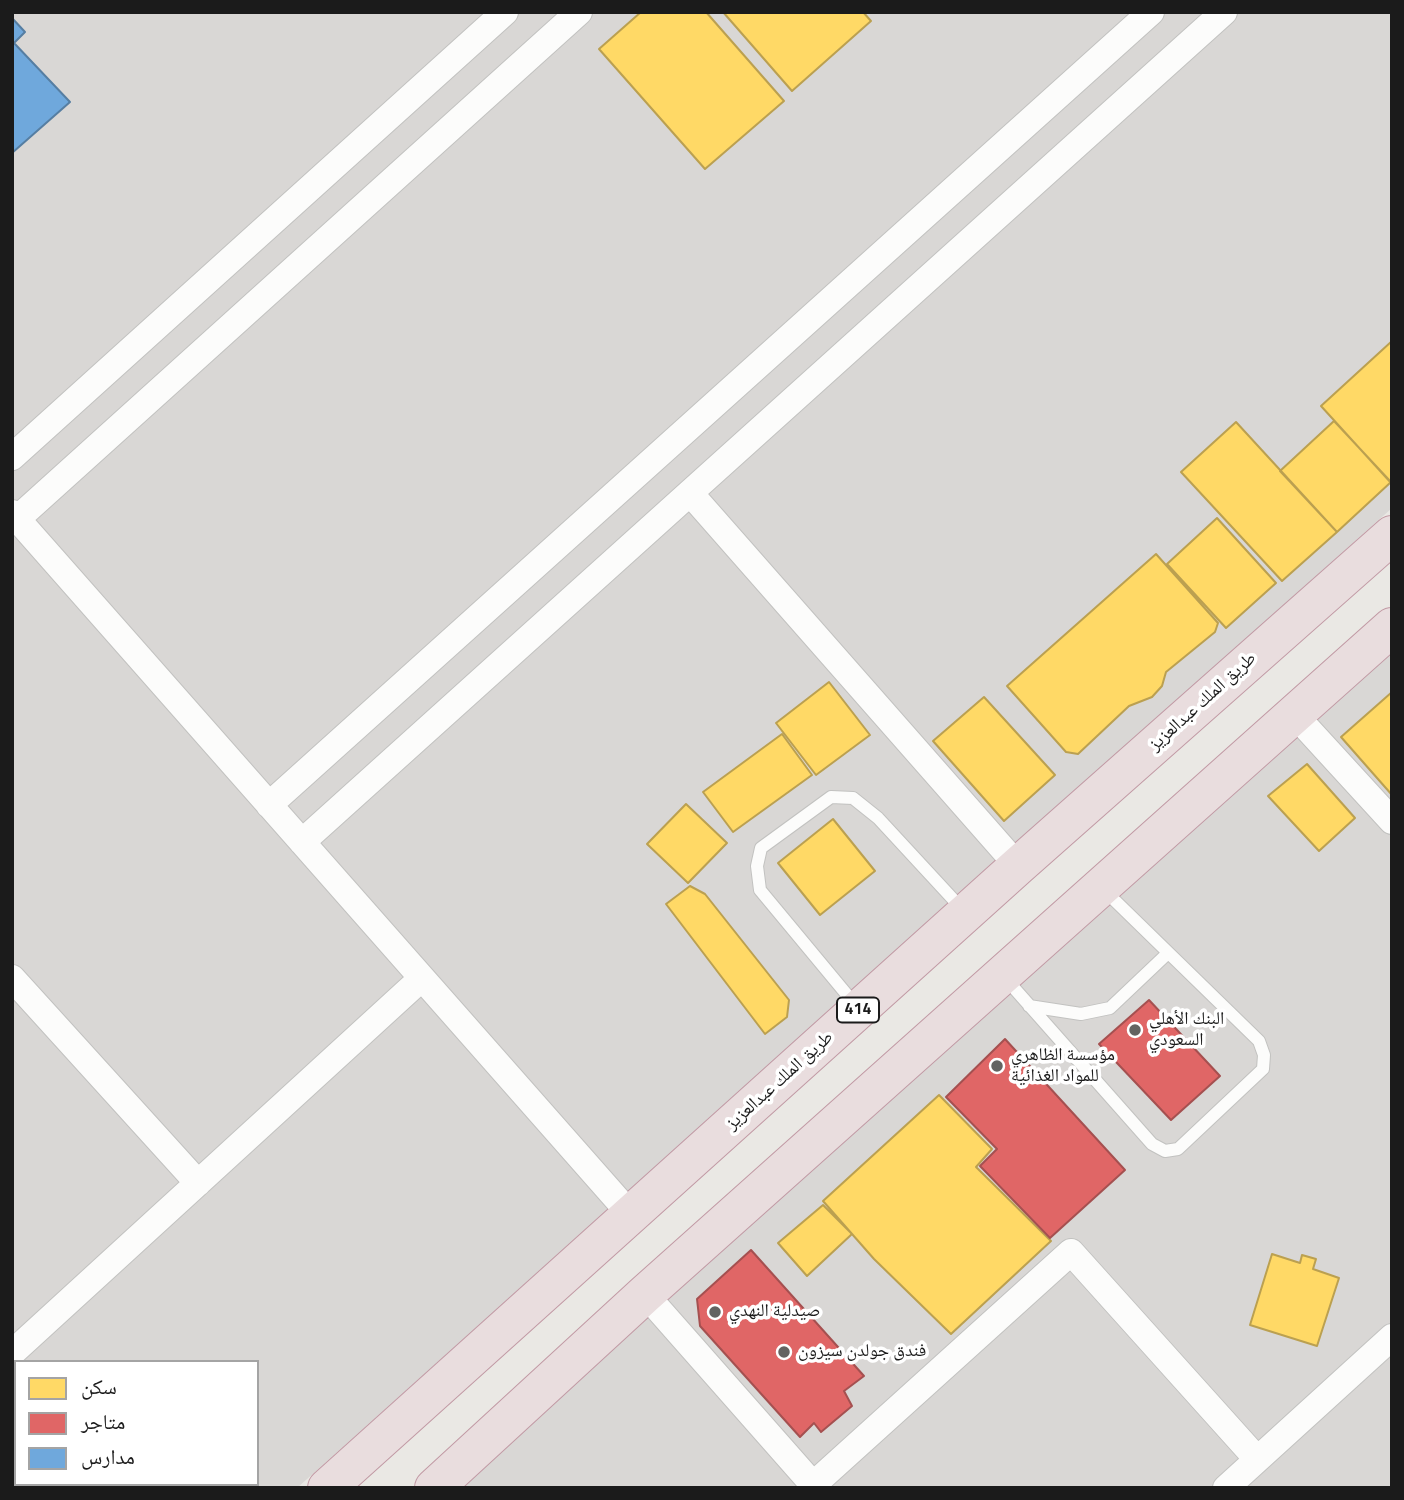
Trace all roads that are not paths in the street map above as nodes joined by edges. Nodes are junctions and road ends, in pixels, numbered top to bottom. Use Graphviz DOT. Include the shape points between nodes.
graph roads {
  1 [pos="505,12"];
  2 [pos="579,12"];
  3 [pos="1151,12"];
  4 [pos="1224,12"];
  5 [pos="12,457"];
  6 [pos="690,493"];
  7 [pos="15,516"];
  8 [pos="1392,535"];
  9 [pos="1392,627"];
  10 [pos="1294,714"];
  11 [pos="270,805"];
  12 [pos="1392,821"];
  13 [pos="302,842"];
  14 [pos="1018,866"];
  15 [pos="1100,887"];
  16 [pos="965,913"];
  17 [pos="1168,953"];
  18 [pos="1002,975"];
  19 [pos="12,978"];
  20 [pos="422,978"];
  21 [pos="1029,1006"];
  22 [pos="859,1009"];
  23 [pos="198,1183"];
  24 [pos="631,1215"];
  25 [pos="645,1294"];
  26 [pos="1392,1337"];
  27 [pos="12,1353"];
  28 [pos="1244,1477"];
  29 [pos="815,1486"];
  30 [pos="327,1488"];
  31 [pos="434,1488"];
  1 -- 5 [label="street"];
  2 -- 7 [label="street"];
  3 -- 11 [label="street"];
  4 -- 6 [label="street"];
  6 -- 13 [label="street"];
  6 -- 14 [label="street"];
  7 -- 11 [label="street"];
  8 -- 14 [label="highway, طريق الملك عبدالعزيز / 414"];
  9 -- 10 [label="highway"];
  10 -- 12 [label="street"];
  10 -- 15 [label="highway"];
  11 -- 13 [label="street"];
  13 -- 20 [label="street"];
  14 -- 16 [label="highway, طريق الملك عبدالعزيز / 414"];
  15 -- 17 [label="lane"];
  15 -- 18 [label="highway"];
  16 -- 22 [label="highway, طريق الملك عبدالعزيز / 414"];
  16 -- 22 [label="lane" via="878,818 853,798 831,797 761,848 757,866 760,890"];
  17 -- 21 [label="lane" via="1110,1008 1081,1014"];
  17 -- 21 [label="lane" via="1259,1041 1264,1055 1264,1069 1178,1149 1165,1151 1152,1144"];
  18 -- 21 [label="lane"];
  18 -- 25 [label="highway"];
  19 -- 23 [label="street"];
  20 -- 23 [label="street"];
  20 -- 24 [label="street"];
  22 -- 24 [label="highway, طريق الملك عبدالعزيز / 414"];
  23 -- 27 [label="street"];
  24 -- 30 [label="highway, طريق الملك عبدالعزيز / 414"];
  25 -- 29 [label="street"];
  25 -- 31 [label="highway"];
  26 -- 28 [label="street"];
  28 -- 29 [label="street" via="1071,1252"];
}
